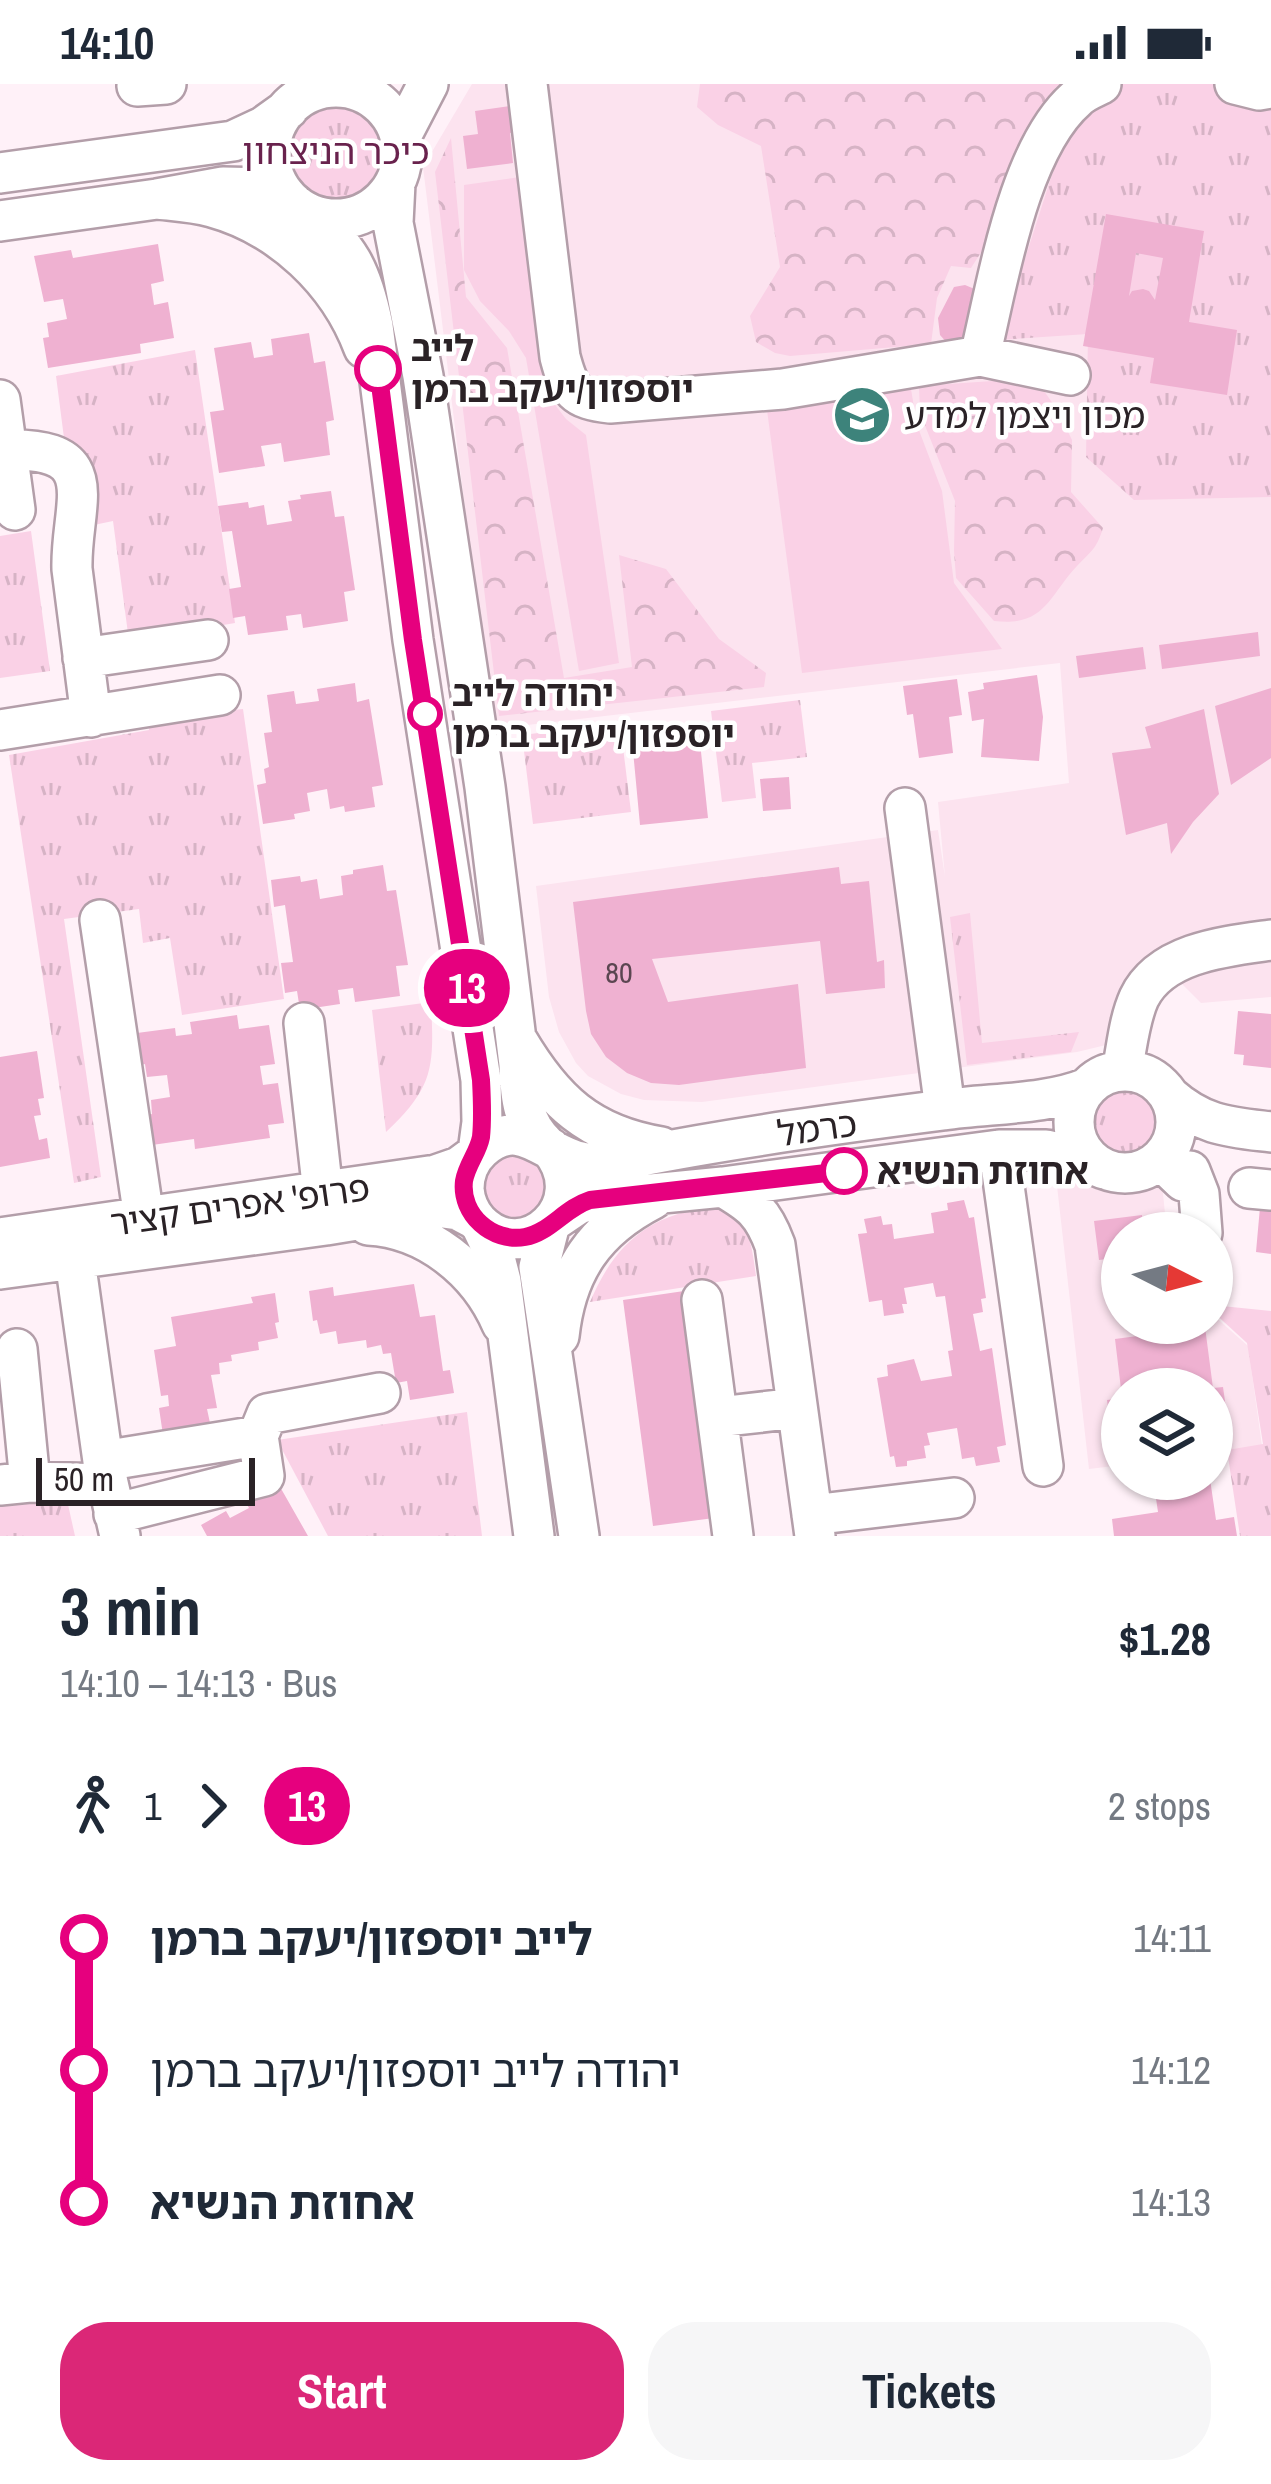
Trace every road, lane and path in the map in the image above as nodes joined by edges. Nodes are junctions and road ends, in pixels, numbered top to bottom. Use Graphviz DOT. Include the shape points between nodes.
graph roads {
  1 [pos="428,84"];
  2 [pos="526,84"];
  3 [pos="1101,84"];
  4 [pos="1235,84"];
  5 [pos="348,85"];
  6 [pos="1271,88"];
  7 [pos="282,97"];
  8 [pos="400,138"];
  9 [pos="0,173"];
  10 [pos="395,183"];
  11 [pos="157,199"];
  12 [pos="298,206"];
  13 [pos="0,221"];
  14 [pos="980,356"];
  15 [pos="1070,375"];
  16 [pos="380,389"];
  17 [pos="0,400"];
  18 [pos="8,450"];
  19 [pos="15,510"];
  20 [pos="208,640"];
  21 [pos="83,658"];
  22 [pos="220,695"];
  23 [pos="92,717"];
  24 [pos="0,730"];
  25 [pos="905,808"];
  26 [pos="1271,916"];
  27 [pos="100,920"];
  28 [pos="1271,940"];
  29 [pos="1205,952"];
  30 [pos="1271,963"];
  31 [pos="304,1023"];
  32 [pos="515,1038"];
  33 [pos="1104,1079"];
  34 [pos="1169,1096"];
  35 [pos="945,1109"];
  36 [pos="1253,1131"];
  37 [pos="548,1147"];
  38 [pos="678,1149"];
  39 [pos="999,1150"];
  40 [pos="476,1154"];
  41 [pos="1161,1158"];
  42 [pos="1103,1169"];
  43 [pos="806,1176"];
  44 [pos="723,1186"];
  45 [pos="665,1193"];
  46 [pos="325,1209"];
  47 [pos="1200,1212"];
  48 [pos="145,1219"];
  49 [pos="478,1222"];
  50 [pos="552,1223"];
  51 [pos="0,1238"];
  52 [pos="776,1245"];
  53 [pos="75,1260"];
  54 [pos="0,1269"];
  55 [pos="702,1300"];
  56 [pos="510,1346"];
  57 [pos="16,1349"];
  58 [pos="556,1365"];
  59 [pos="380,1393"];
  60 [pos="797,1408"];
  61 [pos="718,1418"];
  62 [pos="258,1436"];
  63 [pos="1043,1466"];
  64 [pos="15,1483"];
  65 [pos="954,1498"];
  66 [pos="111,1499"];
  67 [pos="814,1525"];
  68 [pos="534,1536"];
  69 [pos="579,1536"];
  70 [pos="733,1536"];
  1 -- 8 [label="street"];
  2 -- 14 [label="street" via="560,357 572,391 587,400 783,389"];
  3 -- 14 [label="street" via="1078,96 1036,155"];
  4 -- 6 [label="street"];
  5 -- 7 [label="street"];
  5 -- 8 [label="street" via="384,106"];
  7 -- 9 [label="street" via="250,135 233,141"];
  7 -- 12 [label="street" via="271,161"];
  8 -- 10 [label="street"];
  10 -- 12 [label="street" via="355,216 329,219"];
  10 -- 32 [label="street" via="392,223 424,376"];
  11 -- 12 [label="street" via="237,186"];
  11 -- 13 [label="street"];
  11 -- 16 [label="street" via="233,214 312,265 346,310"];
  12 -- 16 [label="street" via="339,242 362,279"];
  14 -- 15 [label="street"];
  16 -- 40 [label="street" via="481,1080"];
  17 -- 18 [label="street"];
  18 -- 19 [label="street"];
  18 -- 21 [label="street" via="46,452 71,468"];
  20 -- 21 [label="street"];
  21 -- 23 [label="street"];
  22 -- 23 [label="street"];
  23 -- 24 [label="street"];
  25 -- 35 [label="street"];
  26 -- 29 [label="street" via="1220,928"];
  27 -- 48 [label="street"];
  28 -- 29 [label="street"];
  29 -- 30 [label="street" via="1234,963"];
  29 -- 33 [label="street" via="1156,976 1140,995"];
  31 -- 46 [label="street"];
  32 -- 37 [label="street" via="523,1108"];
  32 -- 38 [label="street" via="548,1088 590,1124"];
  33 -- 34 [label="street" via="1146,1075"];
  33 -- 35 [label="street, כרמל" via="1066,1096"];
  33 -- 42 [label="street" via="1076,1109 1075,1133"];
  34 -- 36 [label="street" via="1197,1117"];
  34 -- 41 [label="street" via="1176,1128"];
  35 -- 38 [label="street, כרמל"];
  36 -- 41 [label="street" via="1196,1139"];
  37 -- 38 [label="street, כרמל" via="588,1163"];
  37 -- 40 [label="street" via="511,1136"];
  37 -- 50 [label="street" via="566,1184"];
  39 -- 42 [label="street, כרמל" via="1046,1150"];
  39 -- 43 [label="street, כרמל"];
  39 -- 63 [label="street"];
  40 -- 46 [label="street, פרופ' אפרים קציר" via="459,1167"];
  40 -- 49 [label="street" via="464,1184"];
  41 -- 42 [label="street" via="1136,1173"];
  41 -- 47 [label="street" via="1183,1181 1190,1171"];
  43 -- 44 [label="street, כרמל"];
  43 -- 52 [label="street, כרמל"];
  44 -- 45 [label="street, כרמל"];
  44 -- 52 [label="street" via="758,1211"];
  45 -- 50 [label="street, כרמל" via="590,1200"];
  45 -- 58 [label="street" via="611,1225 585,1255 566,1294"];
  46 -- 48 [label="street, פרופ' אפרים קציר"];
  46 -- 49 [label="street, פרופ' אפרים קציר" via="436,1207"];
  46 -- 53 [label="street, פרופ' אפרים קציר"];
  46 -- 56 [label="street" via="444,1252 487,1298"];
  48 -- 51 [label="street, פרופ' אפרים קציר"];
  49 -- 50 [label="street" via="516,1238"];
  49 -- 56 [label="street" via="498,1265"];
  50 -- 58 [label="street" via="539,1267"];
  52 -- 60 [label="street, כרמל"];
  53 -- 54 [label="street, פרופ' אפרים קציר"];
  53 -- 66 [label="street"];
  55 -- 61 [label="street"];
  56 -- 68 [label="street"];
  57 -- 64 [label="street"];
  58 -- 69 [label="street"];
  59 -- 62 [label="street" via="267,1414"];
  60 -- 61 [label="street"];
  60 -- 67 [label="street, כרמל"];
  61 -- 70 [label="street"];
  62 -- 66 [label="street"];
  62 -- 66 [label="street" via="264,1476"];
  64 -- 66 [label="street"];
  65 -- 67 [label="street"];
}
